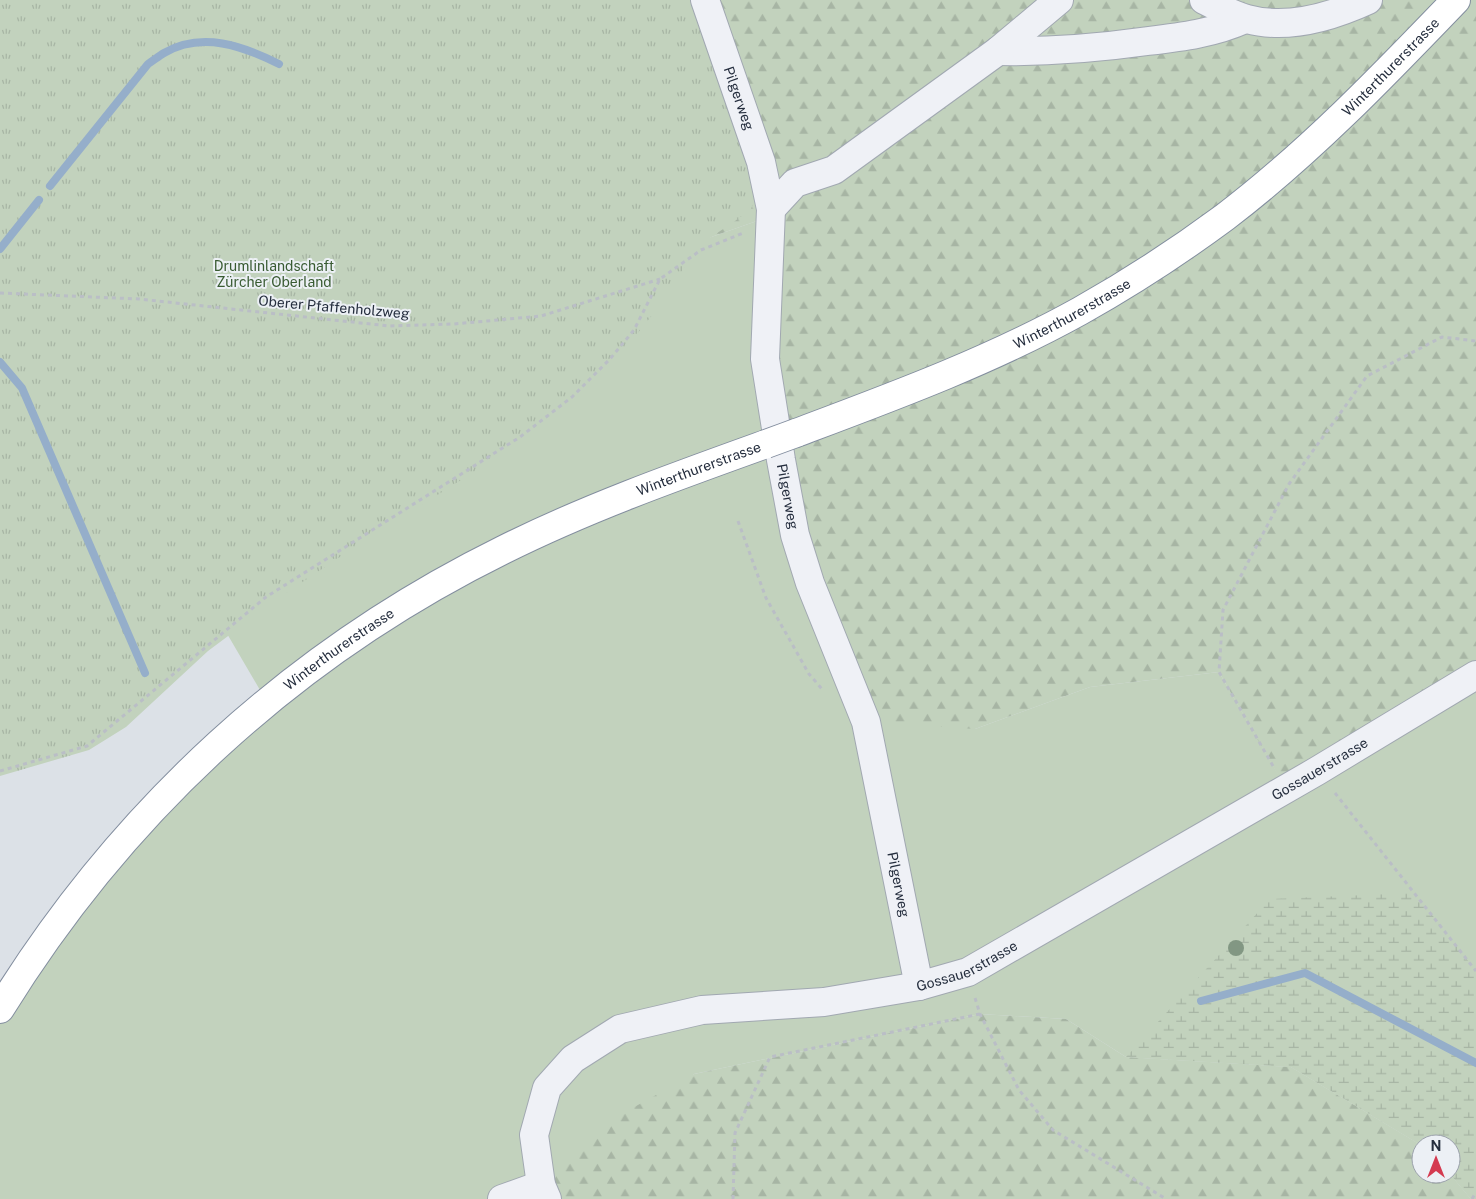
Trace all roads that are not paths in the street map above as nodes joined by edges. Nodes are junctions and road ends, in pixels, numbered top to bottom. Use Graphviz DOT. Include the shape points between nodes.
graph roads {
  1 [pos="705,0"];
  2 [pos="1059,0"];
  3 [pos="1204,0"];
  4 [pos="1368,0"];
  5 [pos="1456,0"];
  6 [pos="1246,19"];
  7 [pos="998,51"];
  8 [pos="771,209"];
  9 [pos="1476,675"];
  10 [pos="919,986"];
  11 [pos="0,1009"];
  12 [pos="544,1192"];
  13 [pos="502,1199"];
  1 -- 8 [label="street, Pilgerweg" via="761,162"];
  2 -- 7 [label="street"];
  3 -- 6 [label="street"];
  4 -- 6 [label="street" via="1302,21 1274,24"];
  5 -- 11 [label="highway, Winterthurerstrasse, bridge" via="1376,83 1296,158 1225,217 1079,312 900,394 555,526 502,550 408,602 348,641 240,724 160,800 59,921"];
  6 -- 7 [label="street" via="1196,34 1123,44 1062,50"];
  7 -- 8 [label="street" via="834,170 795,183"];
  8 -- 10 [label="street, Pilgerweg" via="765,359 780,460 795,535 810,583 866,722"];
  9 -- 10 [label="street, Gossauerstrasse" via="1318,771 968,972"];
  10 -- 12 [label="street, Gossauerstrasse" via="824,1002 702,1010 620,1029 573,1059 547,1088 534,1135"];
  12 -- 13 [label="street, Gossauerstrasse"];
}
